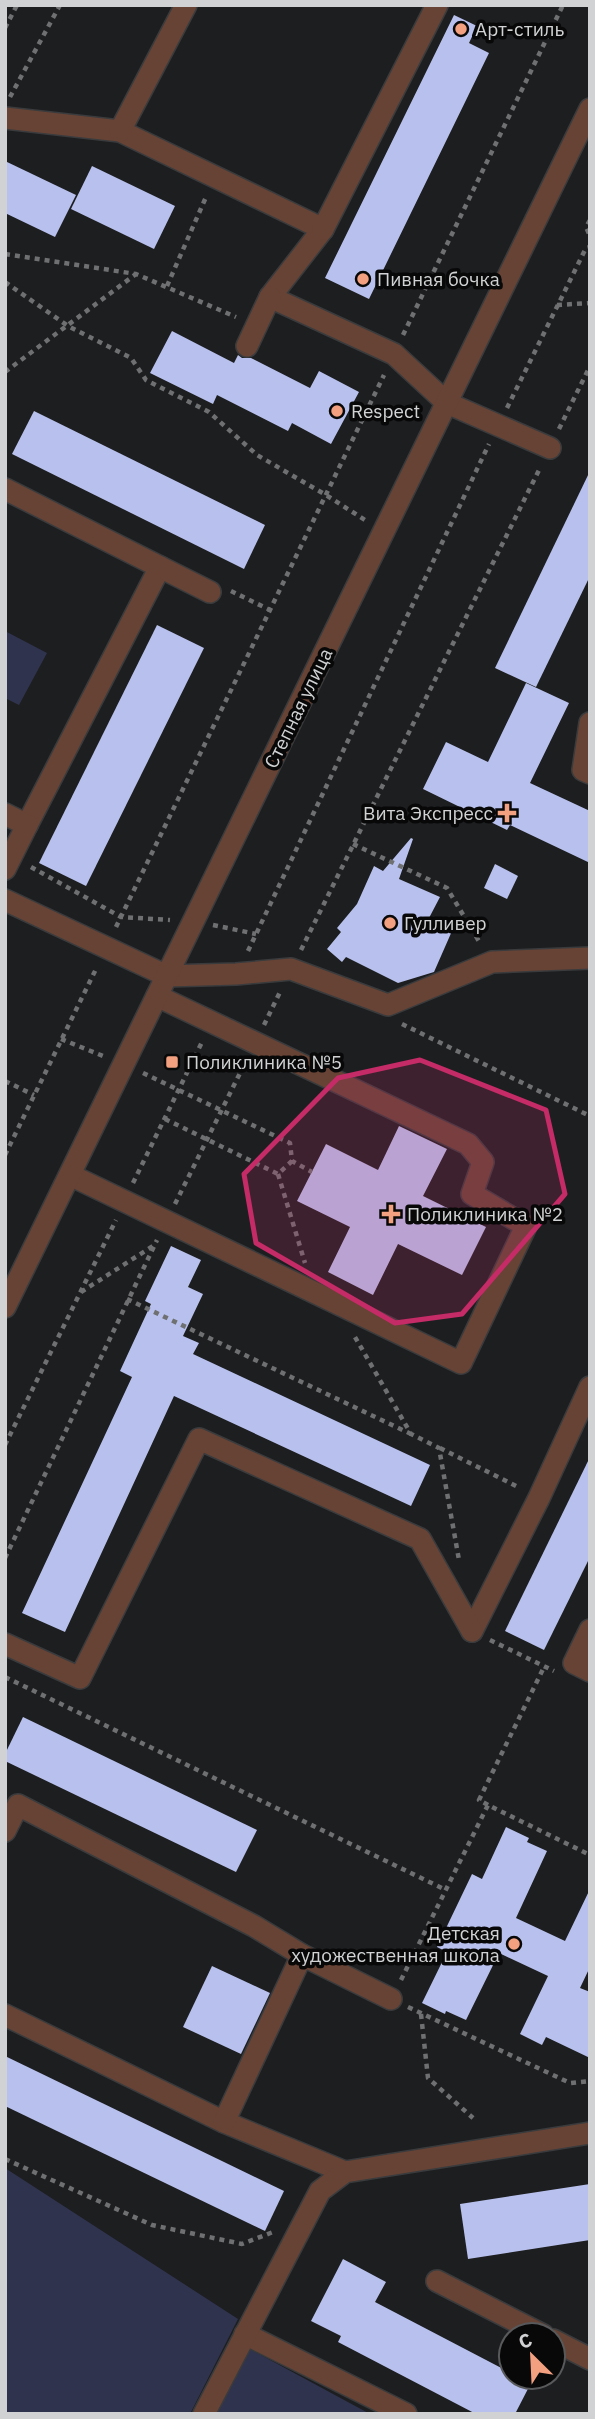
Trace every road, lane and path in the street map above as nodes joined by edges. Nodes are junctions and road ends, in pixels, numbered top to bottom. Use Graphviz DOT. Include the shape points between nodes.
graph roads {
  1 [pos="17,5"];
  2 [pos="60,5"];
  3 [pos="186,5"];
  4 [pos="437,5"];
  5 [pos="563,5"];
  6 [pos="5,28"];
  7 [pos="21,102"];
  8 [pos="590,108"];
  9 [pos="5,118"];
  10 [pos="120,131"];
  11 [pos="214,178"];
  12 [pos="590,220"];
  13 [pos="323,229"];
  14 [pos="590,236"];
  15 [pos="590,247"];
  16 [pos="5,254"];
  17 [pos="136,274"];
  18 [pos="5,282"];
  19 [pos="167,286"];
  20 [pos="270,297"];
  21 [pos="590,303"];
  22 [pos="557,305"];
  23 [pos="68,326"];
  24 [pos="256,327"];
  25 [pos="247,346"];
  26 [pos="394,354"];
  27 [pos="5,372"];
  28 [pos="447,403"];
  29 [pos="498,425"];
  30 [pos="550,448"];
  31 [pos="5,489"];
  32 [pos="326,495"];
  33 [pos="383,533"];
  34 [pos="160,567"];
  35 [pos="210,592"];
  36 [pos="590,723"];
  37 [pos="590,773"];
  38 [pos="5,814"];
  39 [pos="27,825"];
  40 [pos="353,844"];
  41 [pos="8,863"];
  42 [pos="5,900"];
  43 [pos="121,917"];
  44 [pos="193,921"];
  45 [pos="256,934"];
  46 [pos="106,947"];
  47 [pos="590,958"];
  48 [pos="492,962"];
  49 [pos="236,974"];
  50 [pos="167,976"];
  51 [pos="157,996"];
  52 [pos="391,1018"];
  53 [pos="212,1022"];
  54 [pos="61,1039"];
  55 [pos="124,1064"];
  56 [pos="5,1082"];
  57 [pos="179,1090"];
  58 [pos="34,1095"];
  59 [pos="590,1116"];
  60 [pos="164,1119"];
  61 [pos="5,1155"];
  62 [pos="292,1161"];
  63 [pos="312,1172"];
  64 [pos="278,1174"];
  65 [pos="70,1175"];
  66 [pos="125,1201"];
  67 [pos="155,1245"];
  68 [pos="80,1293"];
  69 [pos="314,1293"];
  70 [pos="128,1299"];
  71 [pos="335,1302"];
  72 [pos="5,1307"];
  73 [pos="590,1387"];
  74 [pos="411,1434"];
  75 [pos="5,1445"];
  76 [pos="439,1448"];
  77 [pos="539,1497"];
  78 [pos="460,1566"];
  79 [pos="590,1630"];
  80 [pos="472,1631"];
  81 [pos="5,1644"];
  82 [pos="544,1667"];
  83 [pos="590,1671"];
  84 [pos="556,1672"];
  85 [pos="5,1677"];
  86 [pos="488,1805"];
  87 [pos="5,1831"];
  88 [pos="590,1855"];
  89 [pos="446,1890"];
  90 [pos="302,1955"];
  91 [pos="391,1999"];
  92 [pos="421,2014"];
  93 [pos="5,2015"];
  94 [pos="590,2081"];
  95 [pos="473,2118"];
  96 [pos="224,2122"];
  97 [pos="590,2133"];
  98 [pos="5,2159"];
  99 [pos="345,2172"];
  100 [pos="303,2221"];
  101 [pos="437,2281"];
  102 [pos="516,2321"];
  103 [pos="245,2334"];
  104 [pos="567,2347"];
  105 [pos="590,2359"];
  106 [pos="204,2414"];
  107 [pos="406,2414"];
  1 -- 6 [label="path"];
  2 -- 7 [label="path" via="8,101"];
  3 -- 10 [label="street"];
  4 -- 13 [label="street"];
  5 -- 26 [label="path"];
  8 -- 28 [label="street, Степная улица"];
  9 -- 10 [label="street"];
  10 -- 11 [label="street"];
  11 -- 13 [label="street"];
  11 -- 19 [label="path"];
  12 -- 14 [label="path" via="586,227"];
  13 -- 20 [label="street"];
  15 -- 22 [label="path"];
  16 -- 17 [label="path"];
  17 -- 19 [label="path"];
  17 -- 23 [label="path"];
  18 -- 23 [label="path"];
  19 -- 24 [label="path"];
  20 -- 24 [label="street"];
  20 -- 26 [label="street"];
  21 -- 22 [label="path"];
  22 -- 29 [label="path"];
  23 -- 27 [label="path"];
  23 -- 32 [label="path" via="131,358 146,380 209,412 257,455"];
  24 -- 25 [label="street"];
  26 -- 28 [label="street"];
  26 -- 32 [label="path"];
  28 -- 29 [label="street"];
  28 -- 33 [label="street, Степная улица"];
  29 -- 30 [label="street"];
  29 -- 45 [label="path"];
  31 -- 34 [label="street"];
  32 -- 33 [label="path"];
  32 -- 43 [label="path"];
  33 -- 44 [label="street, Степная улица"];
  34 -- 35 [label="street"];
  34 -- 39 [label="street"];
  36 -- 37 [label="street" via="583,770"];
  38 -- 39 [label="street"];
  39 -- 41 [label="street"];
  40 -- 48 [label="path" via="447,888"];
  41 -- 43 [label="path"];
  42 -- 46 [label="street"];
  43 -- 44 [label="path"];
  43 -- 46 [label="path"];
  44 -- 45 [label="path"];
  44 -- 50 [label="street, Степная улица"];
  45 -- 49 [label="path"];
  46 -- 50 [label="street"];
  46 -- 54 [label="path"];
  47 -- 48 [label="street"];
  48 -- 49 [label="street" via="388,1004 291,969"];
  49 -- 50 [label="street"];
  50 -- 51 [label="street, Степная улица"];
  51 -- 53 [label="street"];
  51 -- 55 [label="street, Степная улица"];
  52 -- 59 [label="path"];
  53 -- 57 [label="path"];
  53 -- 71 [label="street" via="468,1143 483,1162 472,1194 526,1226 461,1363"];
  54 -- 55 [label="path"];
  54 -- 58 [label="path"];
  55 -- 57 [label="path"];
  55 -- 65 [label="street, Степная улица"];
  56 -- 58 [label="path"];
  57 -- 60 [label="path"];
  57 -- 62 [label="path" via="290,1143"];
  58 -- 61 [label="path"];
  60 -- 64 [label="path"];
  60 -- 66 [label="path"];
  62 -- 63 [label="path"];
  62 -- 64 [label="path"];
  64 -- 69 [label="path"];
  65 -- 66 [label="street"];
  65 -- 72 [label="street, Степная улица"];
  66 -- 68 [label="path"];
  66 -- 69 [label="street"];
  67 -- 68 [label="path"];
  68 -- 75 [label="path"];
  69 -- 71 [label="street"];
  70 -- 74 [label="path"];
  71 -- 74 [label="path"];
  73 -- 77 [label="street"];
  74 -- 76 [label="path"];
  76 -- 77 [label="path"];
  76 -- 78 [label="path"];
  77 -- 80 [label="street"];
  79 -- 83 [label="street" via="574,1663"];
  80 -- 81 [label="street" via="420,1539 199,1439 80,1678"];
  80 -- 82 [label="path"];
  82 -- 84 [label="path"];
  82 -- 86 [label="path" via="479,1800"];
  85 -- 89 [label="path"];
  86 -- 88 [label="path"];
  86 -- 89 [label="path"];
  87 -- 90 [label="street" via="18,1805"];
  89 -- 91 [label="path"];
  90 -- 91 [label="street"];
  90 -- 96 [label="street"];
  91 -- 92 [label="path"];
  92 -- 94 [label="path" via="570,2083"];
  92 -- 95 [label="path" via="428,2078"];
  93 -- 96 [label="street"];
  96 -- 99 [label="street"];
  97 -- 99 [label="street"];
  98 -- 100 [label="path" via="152,2225 242,2244"];
  99 -- 100 [label="street" via="320,2191"];
  100 -- 103 [label="street"];
  101 -- 102 [label="street"];
  103 -- 106 [label="street"];
  103 -- 107 [label="street"];
  104 -- 105 [label="street"];
}
